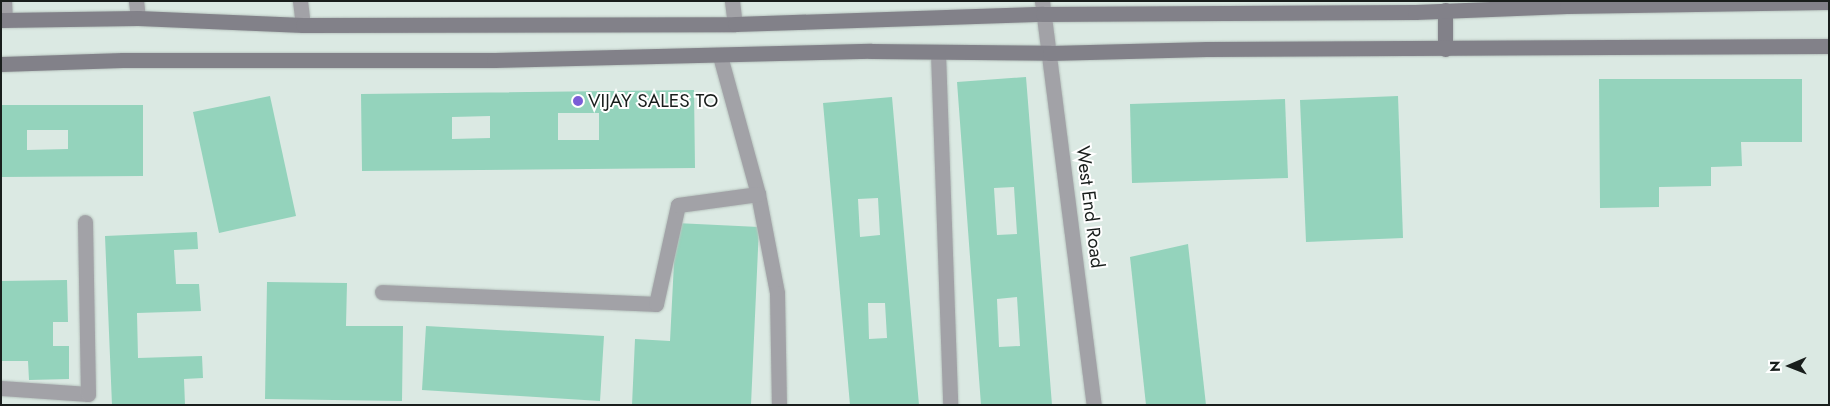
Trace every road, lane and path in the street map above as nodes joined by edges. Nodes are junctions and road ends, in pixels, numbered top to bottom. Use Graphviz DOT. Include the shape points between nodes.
graph roads {
  1 [pos="4,1"];
  2 [pos="136,1"];
  3 [pos="300,1"];
  4 [pos="732,1"];
  5 [pos="1829,2"];
  6 [pos="1567,3"];
  7 [pos="1042,8"];
  8 [pos="1445,10"];
  9 [pos="138,18"];
  10 [pos="3,20"];
  11 [pos="735,24"];
  12 [pos="303,25"];
  13 [pos="1829,46"];
  14 [pos="1445,49"];
  15 [pos="938,53"];
  16 [pos="1050,54"];
  17 [pos="720,56"];
  18 [pos="1,64"];
  19 [pos="758,194"];
  20 [pos="86,222"];
  21 [pos="382,292"];
  22 [pos="1,388"];
  23 [pos="779,405"];
  24 [pos="950,405"];
  25 [pos="1094,405"];
  1 -- 10 [label="street"];
  2 -- 9 [label="street"];
  3 -- 12 [label="street"];
  4 -- 11 [label="street"];
  5 -- 6 [label="street"];
  6 -- 8 [label="street"];
  7 -- 8 [label="street"];
  7 -- 11 [label="street"];
  7 -- 16 [label="street, West End Road"];
  8 -- 14 [label="street"];
  9 -- 10 [label="street"];
  9 -- 12 [label="street"];
  11 -- 12 [label="street"];
  13 -- 14 [label="street"];
  14 -- 16 [label="street" via="1207,49"];
  15 -- 16 [label="street"];
  15 -- 17 [label="street"];
  15 -- 24 [label="street"];
  16 -- 25 [label="street, West End Road"];
  17 -- 18 [label="street" via="123,60"];
  17 -- 19 [label="street"];
  19 -- 21 [label="street" via="678,205 656,304"];
  19 -- 23 [label="street" via="777,293"];
  20 -- 22 [label="street" via="88,394"];
}
